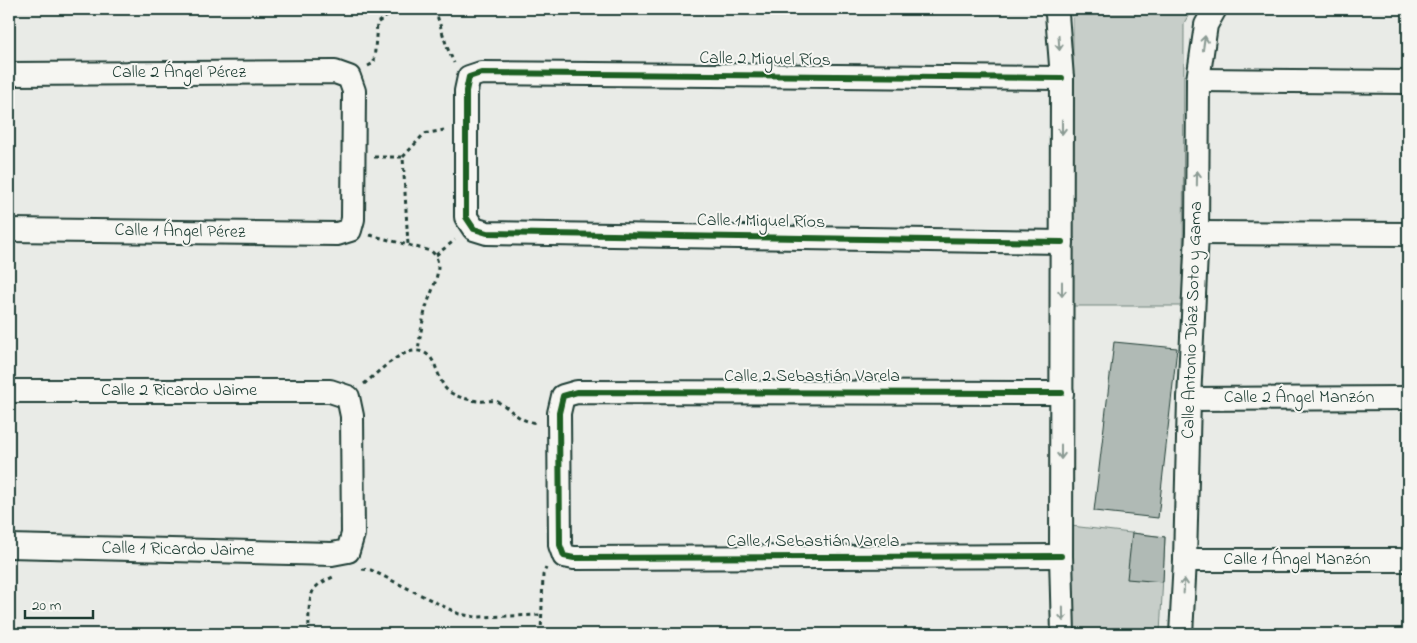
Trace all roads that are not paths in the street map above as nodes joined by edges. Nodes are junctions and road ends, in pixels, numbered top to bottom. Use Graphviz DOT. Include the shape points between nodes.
graph roads {
  1 [pos="1055,9"];
  2 [pos="1215,9"];
  3 [pos="9,74"];
  4 [pos="1062,78"];
  5 [pos="1198,80"];
  6 [pos="1408,82"];
  7 [pos="466,217"];
  8 [pos="9,230"];
  9 [pos="350,230"];
  10 [pos="1197,233"];
  11 [pos="1408,234"];
  12 [pos="1062,242"];
  13 [pos="9,391"];
  14 [pos="1062,393"];
  15 [pos="1189,398"];
  16 [pos="1408,398"];
  17 [pos="9,546"];
  18 [pos="348,551"];
  19 [pos="564,556"];
  20 [pos="1061,556"];
  21 [pos="1185,560"];
  22 [pos="1408,560"];
  23 [pos="1063,634"];
  24 [pos="1182,634"];
  1 -- 4 [label="street, one-way"];
  5 -- 2 [label="street, Calle Antonio Díaz Soto y Gama, one-way" via="1206,25"];
  3 -- 9 [label="street, Calle 2 Ángel Pérez" via="335,72 349,77 354,91"];
  4 -- 7 [label="street, Calle 2 Miguel Ríos" via="481,73 468,77 466,90"];
  4 -- 12 [label="street, one-way"];
  5 -- 6 [label="street"];
  10 -- 5 [label="street, Calle Antonio Díaz Soto y Gama, one-way"];
  7 -- 12 [label="street, Calle 1 Miguel Ríos" via="474,229 487,233"];
  8 -- 9 [label="street, Calle 1 Ángel Pérez" via="337,234"];
  10 -- 11 [label="street"];
  10 -- 15 [label="street, Calle Antonio Díaz Soto y Gama"];
  12 -- 14 [label="street, one-way"];
  13 -- 18 [label="street, Calle 2 Ricardo Jaime" via="330,391 348,397 352,416 353,534"];
  14 -- 19 [label="street, Calle 2 Sebastián Varela" via="577,392 564,396 559,413 560,545"];
  14 -- 20 [label="street, one-way"];
  15 -- 16 [label="street, Calle 2 Ángel Manzón"];
  15 -- 21 [label="street, Calle Antonio Díaz Soto y Gama"];
  17 -- 18 [label="street, Calle 1 Ricardo Jaime" via="332,554"];
  19 -- 20 [label="street, Calle 1 Sebastián Varela"];
  20 -- 23 [label="street, one-way"];
  21 -- 22 [label="street, Calle 1 Ángel Manzón"];
  24 -- 21 [label="street, Calle Antonio Díaz Soto y Gama, one-way"];
}
